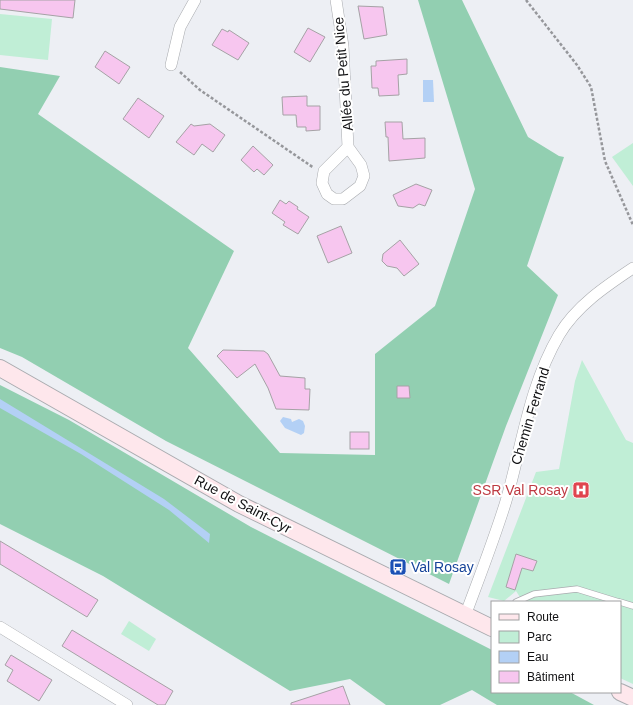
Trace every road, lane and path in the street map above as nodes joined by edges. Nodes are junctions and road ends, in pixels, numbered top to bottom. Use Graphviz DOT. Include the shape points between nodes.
graph roads {
  1 [pos="195,0"];
  2 [pos="336,0"];
  3 [pos="526,0"];
  4 [pos="171,65"];
  5 [pos="348,147"];
  6 [pos="324,171"];
  7 [pos="633,225"];
  8 [pos="633,268"];
  9 [pos="0,368"];
  10 [pos="518,601"];
  11 [pos="617,601"];
  12 [pos="621,602"];
  13 [pos="633,606"];
  14 [pos="465,616"];
  15 [pos="491,625"];
  16 [pos="0,627"];
  17 [pos="621,692"];
  18 [pos="633,698"];
  19 [pos="127,705"];
  1 -- 4 [label="street" via="180,27"];
  2 -- 5 [label="street, Allée du Petit Nice" via="342,46"];
  3 -- 7 [label="path" via="591,87 605,161"];
  4 -- 6 [label="path" via="200,90 310,167"];
  5 -- 6 [label="street, Allée du Petit Nice"];
  5 -- 6 [label="street, Allée du Petit Nice" via="361,165 364,176 360,186 344,199 334,199 327,194 322,183"];
  8 -- 14 [label="street, Chemin Ferrand" via="587,302 560,334 544,366 524,425 506,502"];
  9 -- 14 [label="main road, Rue de Saint-Cyr" via="238,504"];
  10 -- 11 [label="lane" via="534,594 577,589"];
  12 -- 13 [label="lane"];
  14 -- 15 [label="main road, Rue de Saint-Cyr"];
  16 -- 19 [label="street"];
  17 -- 18 [label="main road"];
}
